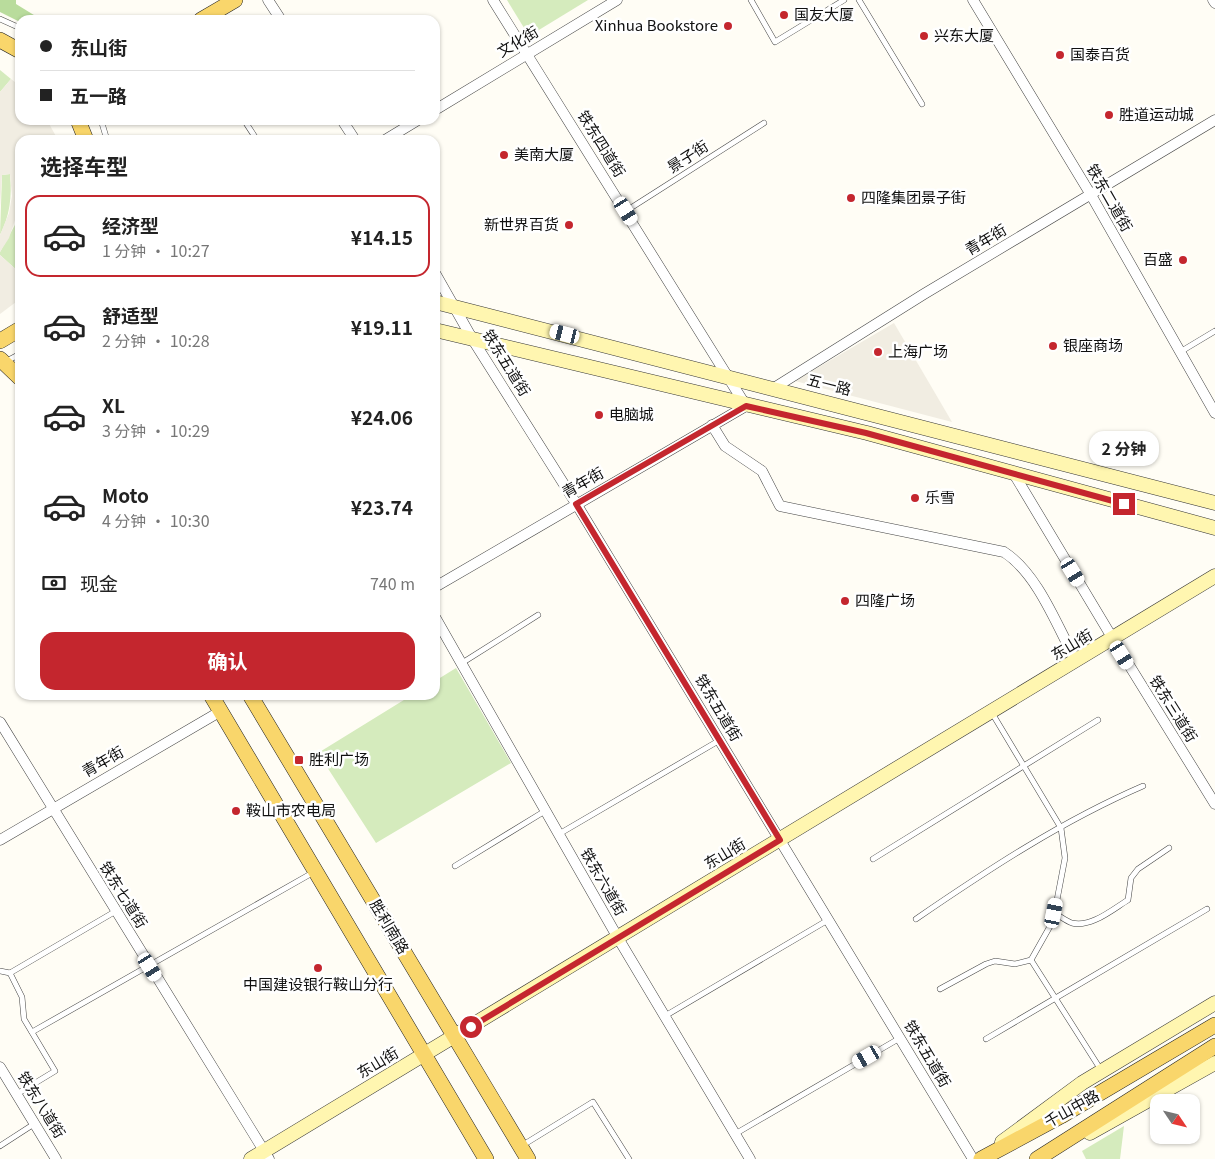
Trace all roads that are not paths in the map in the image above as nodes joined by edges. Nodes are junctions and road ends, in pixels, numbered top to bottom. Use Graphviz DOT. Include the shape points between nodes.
graph roads {
  1 [pos="235,0"];
  2 [pos="268,0"];
  3 [pos="494,0"];
  4 [pos="617,0"];
  5 [pos="751,0"];
  6 [pos="844,0"];
  7 [pos="859,0"];
  8 [pos="973,0"];
  9 [pos="210,15"];
  10 [pos="278,15"];
  11 [pos="0,19"];
  12 [pos="15,26"];
  13 [pos="0,40"];
  14 [pos="15,49"];
  15 [pos="528,54"];
  16 [pos="922,104"];
  17 [pos="440,107"];
  18 [pos="1215,120"];
  19 [pos="764,123"];
  20 [pos="410,125"];
  21 [pos="393,135"];
  22 [pos="1091,195"];
  23 [pos="626,211"];
  24 [pos="440,281"];
  25 [pos="440,303"];
  26 [pos="456,307"];
  27 [pos="1215,331"];
  28 [pos="440,332"];
  29 [pos="15,333"];
  30 [pos="473,340"];
  31 [pos="0,341"];
  32 [pos="1180,352"];
  33 [pos="15,356"];
  34 [pos="1,362"];
  35 [pos="15,374"];
  36 [pos="728,376"];
  37 [pos="774,388"];
  38 [pos="746,406"];
  39 [pos="1215,413"];
  40 [pos="712,425"];
  41 [pos="1014,474"];
  42 [pos="1215,503"];
  43 [pos="576,504"];
  44 [pos="1215,528"];
  45 [pos="1215,576"];
  46 [pos="440,584"];
  47 [pos="538,615"];
  48 [pos="440,626"];
  49 [pos="1112,639"];
  50 [pos="1076,661"];
  51 [pos="461,663"];
  52 [pos="214,700"];
  53 [pos="253,700"];
  54 [pos="221,711"];
  55 [pos="992,712"];
  56 [pos="1098,720"];
  57 [pos="0,722"];
  58 [pos="720,740"];
  59 [pos="1023,765"];
  60 [pos="1143,786"];
  61 [pos="1215,804"];
  62 [pos="53,809"];
  63 [pos="545,811"];
  64 [pos="1061,828"];
  65 [pos="559,834"];
  66 [pos="0,840"];
  67 [pos="780,840"];
  68 [pos="1169,848"];
  69 [pos="873,859"];
  70 [pos="455,866"];
  71 [pos="317,871"];
  72 [pos="1207,909"];
  73 [pos="116,912"];
  74 [pos="1054,913"];
  75 [pos="916,919"];
  76 [pos="829,920"];
  77 [pos="618,938"];
  78 [pos="1031,960"];
  79 [pos="150,967"];
  80 [pos="0,971"];
  81 [pos="10,973"];
  82 [pos="940,989"];
  83 [pos="1056,999"];
  84 [pos="1215,1003"];
  85 [pos="665,1016"];
  86 [pos="1215,1025"];
  87 [pos="32,1032"];
  88 [pos="455,1036"];
  89 [pos="900,1038"];
  90 [pos="986,1039"];
  91 [pos="1215,1046"];
  92 [pos="424,1055"];
  93 [pos="1215,1063"];
  94 [pos="0,1067"];
  95 [pos="1102,1071"];
  96 [pos="16,1095"];
  97 [pos="34,1124"];
  98 [pos="735,1134"];
  99 [pos="0,1146"];
  100 [pos="524,1153"];
  101 [pos="267,1155"];
  102 [pos="56,1159"];
  103 [pos="251,1159"];
  104 [pos="486,1159"];
  105 [pos="629,1159"];
  106 [pos="750,1159"];
  107 [pos="974,1159"];
  108 [pos="980,1159"];
  109 [pos="1037,1159"];
  110 [pos="1043,1159"];
  1 -- 9 [label="main road"];
  2 -- 10 [label="street"];
  3 -- 15 [label="street, 铁东四道街"];
  4 -- 15 [label="street, 文化街"];
  5 -- 6 [label="lane" via="775,42"];
  7 -- 16 [label="lane"];
  8 -- 22 [label="street, 铁东二道街"];
  11 -- 12 [label="lane"];
  13 -- 14 [label="main road"];
  15 -- 17 [label="street, 文化街"];
  15 -- 23 [label="street, 铁东四道街"];
  18 -- 22 [label="street, 青年街"];
  19 -- 23 [label="lane, 景子街"];
  20 -- 21 [label="street"];
  22 -- 32 [label="street, 铁东二道街"];
  22 -- 37 [label="street, 青年街"];
  23 -- 36 [label="street, 铁东四道街"];
  24 -- 26 [label="street, 铁东五道街"];
  25 -- 26 [label="main road, 五一路"];
  26 -- 30 [label="street, 铁东五道街"];
  26 -- 36 [label="main road, 五一路"];
  27 -- 32 [label="lane"];
  28 -- 30 [label="main road"];
  29 -- 31 [label="main road"];
  30 -- 38 [label="main road"];
  30 -- 43 [label="street, 铁东五道街"];
  32 -- 39 [label="street, 铁东二道街"];
  33 -- 34 [label="lane"];
  34 -- 35 [label="main road"];
  36 -- 37 [label="main road, 五一路"];
  36 -- 38 [label="street, 铁东四道街"];
  37 -- 42 [label="main road, 五一路"];
  38 -- 40 [label="street, 青年街"];
  38 -- 41 [label="main road" via="866,433"];
  40 -- 43 [label="street, 青年街"];
  40 -- 50 [label="street" via="725,446 762,471 780,506 1004,552 1019,561"];
  41 -- 44 [label="main road"];
  41 -- 49 [label="street, 铁东三道街"];
  43 -- 46 [label="street, 青年街"];
  43 -- 58 [label="street, 铁东五道街"];
  45 -- 49 [label="main road, 东山街"];
  47 -- 51 [label="lane"];
  48 -- 51 [label="street, 铁东六道街"];
  49 -- 50 [label="main road, 东山街"];
  49 -- 61 [label="street, 铁东三道街"];
  50 -- 55 [label="main road, 东山街"];
  51 -- 63 [label="street, 铁东六道街"];
  52 -- 54 [label="main road"];
  53 -- 88 [label="main road, 胜利南路"];
  54 -- 62 [label="street, 青年街"];
  54 -- 71 [label="main road"];
  55 -- 59 [label="lane"];
  55 -- 67 [label="main road, 东山街"];
  56 -- 59 [label="lane"];
  57 -- 62 [label="street, 铁东七道街"];
  58 -- 65 [label="lane"];
  58 -- 67 [label="street, 铁东五道街"];
  59 -- 64 [label="lane"];
  59 -- 69 [label="lane"];
  60 -- 64 [label="lane" via="1097,806"];
  62 -- 66 [label="street, 青年街"];
  62 -- 73 [label="street, 铁东七道街"];
  63 -- 65 [label="street, 铁东六道街"];
  63 -- 70 [label="lane"];
  64 -- 74 [label="lane" via="1065,858"];
  64 -- 75 [label="lane" via="981,874"];
  65 -- 77 [label="street, 铁东六道街"];
  67 -- 76 [label="street, 铁东五道街"];
  67 -- 77 [label="main road, 东山街"];
  68 -- 74 [label="lane" via="1138,869 1131,878 1128,900 1106,914 1083,924"];
  71 -- 79 [label="lane"];
  71 -- 92 [label="main road"];
  72 -- 83 [label="lane"];
  73 -- 79 [label="street, 铁东七道街"];
  73 -- 81 [label="lane"];
  74 -- 78 [label="lane" via="1053,921"];
  76 -- 85 [label="lane"];
  76 -- 89 [label="street, 铁东五道街"];
  77 -- 85 [label="street, 铁东六道街"];
  77 -- 88 [label="main road, 东山街"];
  78 -- 82 [label="lane" via="1015,964 995,961"];
  78 -- 83 [label="lane"];
  79 -- 87 [label="lane"];
  79 -- 101 [label="street, 铁东七道街"];
  80 -- 81 [label="lane"];
  81 -- 87 [label="lane" via="22,997 24,1019"];
  83 -- 90 [label="lane"];
  83 -- 95 [label="lane"];
  84 -- 95 [label="main road"];
  85 -- 98 [label="street, 铁东六道街"];
  86 -- 108 [label="main road, 千山中路"];
  87 -- 96 [label="lane" via="55,1071"];
  88 -- 92 [label="main road, 东山街"];
  88 -- 100 [label="main road, 胜利南路"];
  89 -- 98 [label="lane"];
  89 -- 107 [label="street, 铁东五道街"];
  91 -- 109 [label="main road, 千山中路"];
  92 -- 101 [label="main road, 东山街"];
  92 -- 104 [label="main road"];
  93 -- 110 [label="main road"];
  94 -- 96 [label="street, 铁东八道街"];
  95 -- 108 [label="main road"];
  96 -- 97 [label="street, 铁东八道街"];
  97 -- 99 [label="lane"];
  97 -- 102 [label="street, 铁东八道街"];
  98 -- 106 [label="street, 铁东六道街"];
  100 -- 105 [label="lane" via="593,1102"];
  101 -- 103 [label="main road, 东山街"];
}
